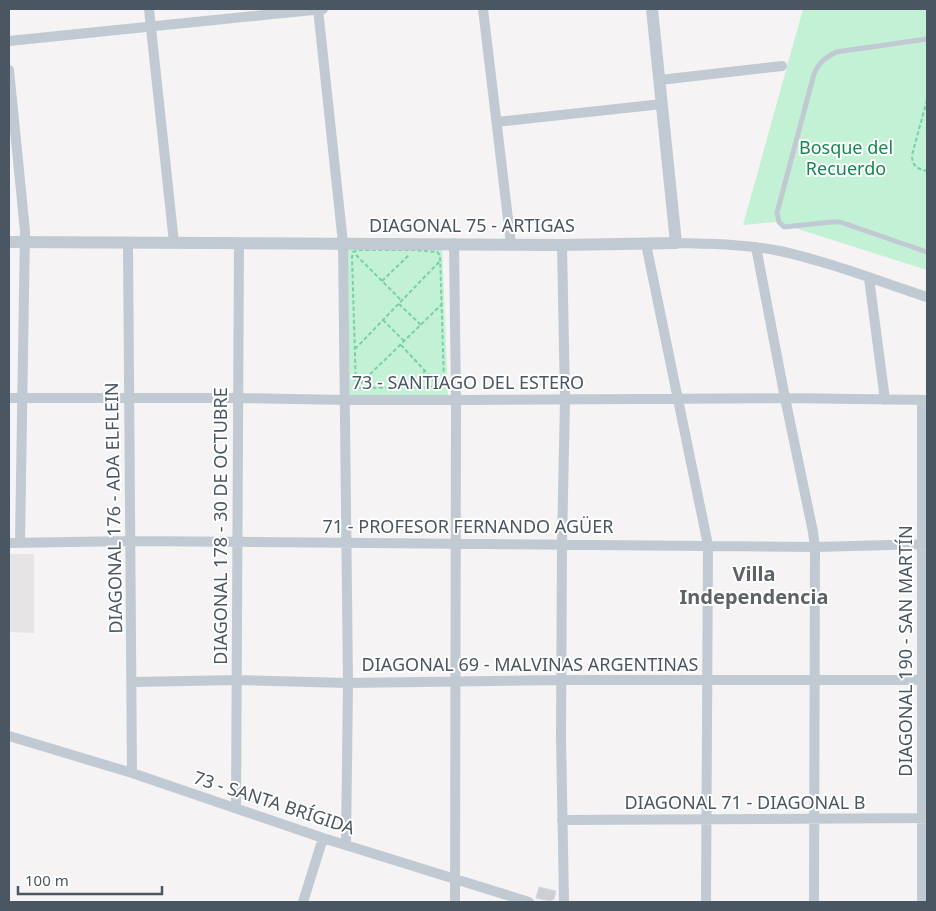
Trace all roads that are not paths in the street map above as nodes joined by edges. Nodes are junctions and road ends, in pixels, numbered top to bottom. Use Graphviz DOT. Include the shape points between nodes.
graph roads {
  1 [pos="149,9"];
  2 [pos="318,9"];
  3 [pos="323,9"];
  4 [pos="483,9"];
  5 [pos="652,9"];
  6 [pos="151,27"];
  7 [pos="927,38"];
  8 [pos="9,41"];
  9 [pos="782,66"];
  10 [pos="9,70"];
  11 [pos="660,80"];
  12 [pos="662,104"];
  13 [pos="497,122"];
  14 [pos="9,242"];
  15 [pos="25,242"];
  16 [pos="174,243"];
  17 [pos="239,243"];
  18 [pos="676,243"];
  19 [pos="128,244"];
  20 [pos="454,244"];
  21 [pos="511,244"];
  22 [pos="646,244"];
  23 [pos="562,245"];
  24 [pos="348,247"];
  25 [pos="756,247"];
  26 [pos="927,252"];
  27 [pos="869,278"];
  28 [pos="927,297"];
  29 [pos="9,398"];
  30 [pos="24,398"];
  31 [pos="129,398"];
  32 [pos="237,398"];
  33 [pos="676,398"];
  34 [pos="784,398"];
  35 [pos="346,400"];
  36 [pos="456,400"];
  37 [pos="565,400"];
  38 [pos="885,400"];
  39 [pos="924,400"];
  40 [pos="130,541"];
  41 [pos="20,542"];
  42 [pos="9,543"];
  43 [pos="238,543"];
  44 [pos="347,544"];
  45 [pos="454,544"];
  46 [pos="562,544"];
  47 [pos="924,544"];
  48 [pos="708,545"];
  49 [pos="814,547"];
  50 [pos="238,680"];
  51 [pos="562,680"];
  52 [pos="925,680"];
  53 [pos="706,681"];
  54 [pos="814,681"];
  55 [pos="132,682"];
  56 [pos="454,682"];
  57 [pos="348,683"];
  58 [pos="9,736"];
  59 [pos="132,773"];
  60 [pos="236,808"];
  61 [pos="925,818"];
  62 [pos="707,819"];
  63 [pos="815,819"];
  64 [pos="562,820"];
  65 [pos="323,838"];
  66 [pos="346,844"];
  67 [pos="455,878"];
  68 [pos="303,902"];
  69 [pos="455,902"];
  70 [pos="529,902"];
  71 [pos="564,902"];
  72 [pos="706,902"];
  73 [pos="814,902"];
  74 [pos="922,902"];
  1 -- 6 [label="street"];
  2 -- 3 [label="street"];
  2 -- 6 [label="street"];
  2 -- 24 [label="street"];
  4 -- 13 [label="street"];
  5 -- 11 [label="street"];
  6 -- 8 [label="street"];
  6 -- 16 [label="street"];
  7 -- 26 [label="lane" via="836,52 818,64 777,214 784,227 840,222"];
  9 -- 11 [label="street"];
  10 -- 15 [label="street"];
  11 -- 12 [label="street"];
  12 -- 13 [label="street"];
  12 -- 18 [label="street"];
  13 -- 21 [label="street"];
  14 -- 15 [label="street, DIAGONAL 75 - ARTIGAS"];
  15 -- 19 [label="street, DIAGONAL 75 - ARTIGAS"];
  15 -- 30 [label="street"];
  16 -- 17 [label="street, DIAGONAL 75 - ARTIGAS"];
  16 -- 19 [label="street, DIAGONAL 75 - ARTIGAS"];
  17 -- 24 [label="street, DIAGONAL 75 - ARTIGAS"];
  17 -- 32 [label="street, DIAGONAL 178 - 30 DE OCTUBRE"];
  18 -- 22 [label="street, DIAGONAL 75 - ARTIGAS"];
  18 -- 25 [label="street, DIAGONAL 75 - ARTIGAS"];
  19 -- 31 [label="street, DIAGONAL 176 - ADA ELFLEIN"];
  20 -- 21 [label="street, DIAGONAL 75 - ARTIGAS"];
  20 -- 24 [label="street, DIAGONAL 75 - ARTIGAS"];
  20 -- 36 [label="street"];
  21 -- 23 [label="street, DIAGONAL 75 - ARTIGAS"];
  22 -- 23 [label="street, DIAGONAL 75 - ARTIGAS"];
  22 -- 33 [label="street"];
  23 -- 37 [label="street"];
  24 -- 35 [label="street"];
  25 -- 27 [label="street, DIAGONAL 75 - ARTIGAS" via="832,264"];
  25 -- 34 [label="street"];
  27 -- 28 [label="street, DIAGONAL 75 - ARTIGAS"];
  27 -- 38 [label="street"];
  29 -- 30 [label="street, 73 - SANTIAGO DEL ESTERO"];
  30 -- 31 [label="street, 73 - SANTIAGO DEL ESTERO"];
  30 -- 41 [label="street"];
  31 -- 32 [label="street, 73 - SANTIAGO DEL ESTERO"];
  31 -- 40 [label="street, DIAGONAL 176 - ADA ELFLEIN"];
  32 -- 35 [label="street, 73 - SANTIAGO DEL ESTERO"];
  32 -- 43 [label="street, DIAGONAL 178 - 30 DE OCTUBRE"];
  33 -- 34 [label="street, 73 - SANTIAGO DEL ESTERO"];
  33 -- 37 [label="street, 73 - SANTIAGO DEL ESTERO"];
  33 -- 48 [label="street"];
  34 -- 38 [label="street, 73 - SANTIAGO DEL ESTERO"];
  34 -- 49 [label="street"];
  35 -- 36 [label="street, 73 - SANTIAGO DEL ESTERO"];
  35 -- 44 [label="street"];
  36 -- 37 [label="street, 73 - SANTIAGO DEL ESTERO"];
  36 -- 45 [label="street"];
  37 -- 46 [label="street"];
  38 -- 39 [label="street, 73 - SANTIAGO DEL ESTERO"];
  39 -- 47 [label="street, DIAGONAL 190 - SAN MARTÍN"];
  40 -- 41 [label="street, 71 - PROFESOR FERNANDO AGÜER"];
  40 -- 43 [label="street, 71 - PROFESOR FERNANDO AGÜER"];
  40 -- 55 [label="street, DIAGONAL 176 - ADA ELFLEIN"];
  41 -- 42 [label="street, 71 - PROFESOR FERNANDO AGÜER"];
  43 -- 44 [label="street, 71 - PROFESOR FERNANDO AGÜER"];
  43 -- 50 [label="street, DIAGONAL 178 - 30 DE OCTUBRE"];
  44 -- 45 [label="street, 71 - PROFESOR FERNANDO AGÜER"];
  44 -- 57 [label="street"];
  45 -- 46 [label="street, 71 - PROFESOR FERNANDO AGÜER"];
  45 -- 56 [label="street"];
  46 -- 48 [label="street, 71 - PROFESOR FERNANDO AGÜER"];
  46 -- 51 [label="street"];
  47 -- 49 [label="street, 71 - PROFESOR FERNANDO AGÜER"];
  47 -- 52 [label="street, DIAGONAL 190 - SAN MARTÍN"];
  48 -- 49 [label="street, 71 - PROFESOR FERNANDO AGÜER"];
  48 -- 53 [label="street"];
  49 -- 54 [label="street"];
  50 -- 55 [label="street, DIAGONAL 69 - MALVINAS ARGENTINAS"];
  50 -- 57 [label="street, DIAGONAL 69 - MALVINAS ARGENTINAS"];
  50 -- 60 [label="street, DIAGONAL 178 - 30 DE OCTUBRE"];
  51 -- 53 [label="street, DIAGONAL 69 - MALVINAS ARGENTINAS"];
  51 -- 56 [label="street, DIAGONAL 69 - MALVINAS ARGENTINAS"];
  51 -- 64 [label="street"];
  52 -- 54 [label="street, DIAGONAL 69 - MALVINAS ARGENTINAS"];
  52 -- 61 [label="street, DIAGONAL 190 - SAN MARTÍN"];
  53 -- 54 [label="street, DIAGONAL 69 - MALVINAS ARGENTINAS"];
  53 -- 62 [label="street"];
  54 -- 63 [label="street"];
  55 -- 59 [label="street, DIAGONAL 176 - ADA ELFLEIN"];
  56 -- 57 [label="street, DIAGONAL 69 - MALVINAS ARGENTINAS"];
  56 -- 67 [label="street"];
  57 -- 66 [label="street"];
  58 -- 59 [label="street, 73 - SANTA BRÍGIDA"];
  59 -- 60 [label="street, 73 - SANTA BRÍGIDA"];
  60 -- 65 [label="street, 73 - SANTA BRÍGIDA"];
  61 -- 63 [label="street, DIAGONAL 71 - DIAGONAL B"];
  61 -- 74 [label="street, DIAGONAL 190 - SAN MARTÍN"];
  62 -- 63 [label="street, DIAGONAL 71 - DIAGONAL B"];
  62 -- 64 [label="street, DIAGONAL 71 - DIAGONAL B"];
  62 -- 72 [label="street"];
  63 -- 73 [label="street"];
  64 -- 71 [label="street"];
  65 -- 66 [label="street, 73 - SANTA BRÍGIDA"];
  65 -- 68 [label="street"];
  66 -- 67 [label="street, 73 - SANTA BRÍGIDA"];
  67 -- 69 [label="street"];
  67 -- 70 [label="street, 73 - SANTA BRÍGIDA"];
}
